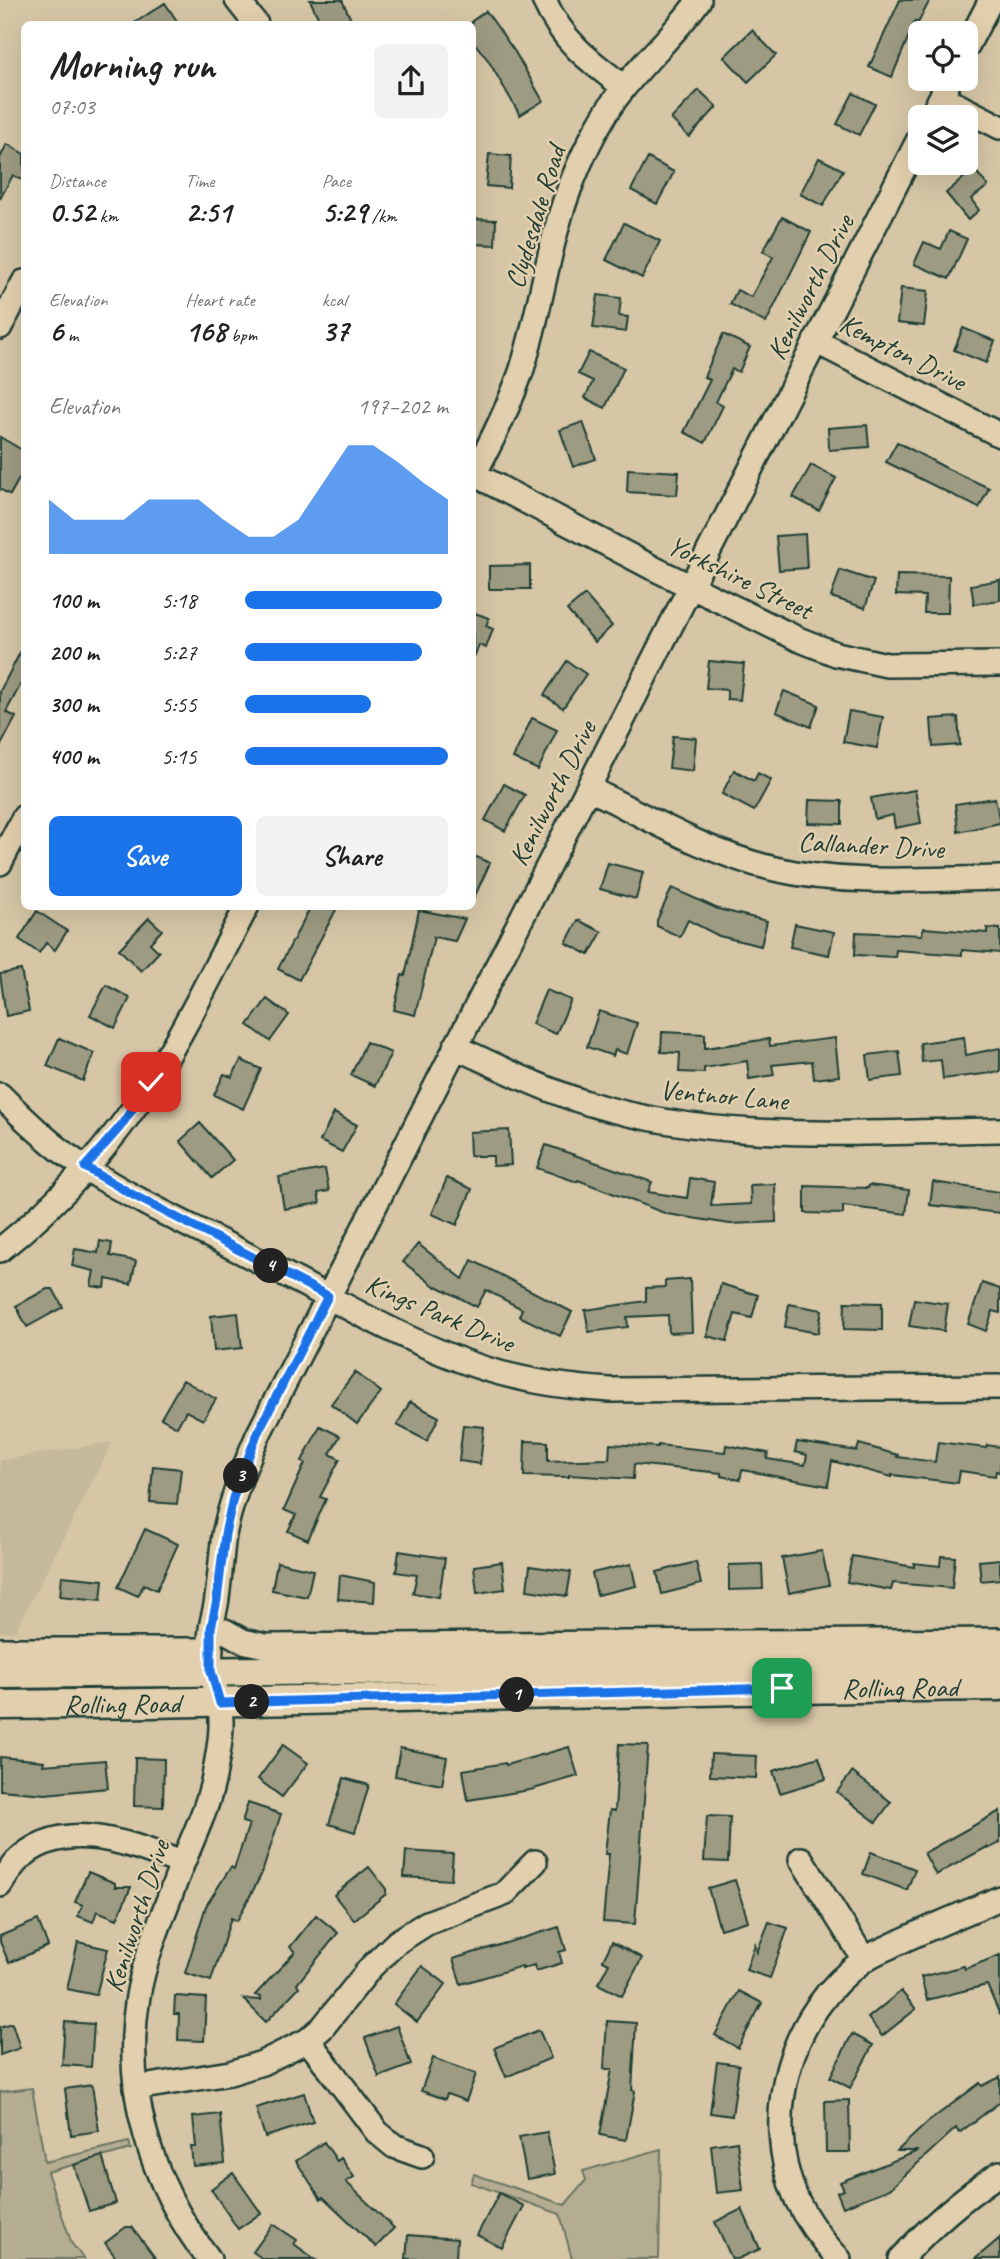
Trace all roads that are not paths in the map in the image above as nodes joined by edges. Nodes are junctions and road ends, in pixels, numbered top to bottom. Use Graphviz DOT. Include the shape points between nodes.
graph roads {
  1 [pos="237,0"];
  2 [pos="544,0"];
  3 [pos="699,0"];
  4 [pos="991,0"];
  5 [pos="254,21"];
  6 [pos="978,25"];
  7 [pos="624,87"];
  8 [pos="941,98"];
  9 [pos="1000,127"];
  10 [pos="908,161"];
  11 [pos="21,288"];
  12 [pos="0,327"];
  13 [pos="816,341"];
  14 [pos="1000,435"];
  15 [pos="476,469"];
  16 [pos="476,477"];
  17 [pos="690,585"];
  18 [pos="1000,664"];
  19 [pos="588,788"];
  20 [pos="21,823"];
  21 [pos="0,863"];
  22 [pos="1000,878"];
  23 [pos="245,910"];
  24 [pos="455,1047"];
  25 [pos="0,1095"];
  26 [pos="1000,1130"];
  27 [pos="85,1167"];
  28 [pos="0,1250"];
  29 [pos="328,1296"];
  30 [pos="1000,1387"];
  31 [pos="217,1600"];
  32 [pos="226,1631"];
  33 [pos="1000,1640"];
  34 [pos="0,1650"];
  35 [pos="1000,1663"];
  36 [pos="217,1664"];
  37 [pos="0,1674"];
  38 [pos="1000,1686"];
  39 [pos="220,1703"];
  40 [pos="0,1705"];
  41 [pos="801,1859"];
  42 [pos="535,1862"];
  43 [pos="182,1863"];
  44 [pos="0,1885"];
  45 [pos="1000,1898"];
  46 [pos="864,1959"];
  47 [pos="307,2040"];
  48 [pos="136,2088"];
  49 [pos="422,2156"];
  50 [pos="1000,2173"];
  51 [pos="209,2259"];
  52 [pos="839,2259"];
  53 [pos="901,2259"];
  1 -- 5 [label="street"];
  2 -- 7 [label="street" via="565,38"];
  3 -- 7 [label="street, Clydesdale Road"];
  4 -- 6 [label="street"];
  7 -- 15 [label="street, Clydesdale Road" via="573,178 521,371 504,417"];
  8 -- 9 [label="street"];
  10 -- 13 [label="street, Kenilworth Drive"];
  11 -- 12 [label="street"];
  13 -- 14 [label="street, Kempton Drive"];
  13 -- 17 [label="street, Kenilworth Drive"];
  16 -- 17 [label="street, Yorkshire Street"];
  17 -- 18 [label="street, Yorkshire Street" via="798,639 854,659 906,666"];
  17 -- 19 [label="street, Kenilworth Drive"];
  19 -- 22 [label="street, Callander Drive" via="724,854 774,869 868,879"];
  19 -- 24 [label="street, Kenilworth Drive"];
  20 -- 21 [label="street"];
  23 -- 27 [label="street" via="151,1082"];
  24 -- 26 [label="street, Ventnor Lane" via="541,1087 644,1118 718,1129 789,1132"];
  24 -- 29 [label="street, Kenilworth Drive"];
  25 -- 27 [label="street, Kings Park Drive"];
  27 -- 28 [label="street"];
  27 -- 29 [label="street, Kings Park Drive"];
  29 -- 30 [label="street, Kings Park Drive" via="461,1361 570,1388"];
  29 -- 31 [label="street, Kenilworth Drive" via="243,1469 225,1534"];
  31 -- 32 [label="street, Kenilworth Drive"];
  31 -- 36 [label="street, Kenilworth Drive" via="211,1628"];
  32 -- 33 [label="street, Rolling Road" via="265,1646"];
  32 -- 36 [label="street, Kenilworth Drive"];
  34 -- 36 [label="street, Rolling Road"];
  35 -- 36 [label="main road, Rolling Road"];
  36 -- 37 [label="main road, Rolling Road"];
  36 -- 39 [label="street, Kenilworth Drive"];
  38 -- 39 [label="main road, Rolling Road"];
  39 -- 40 [label="main road, Rolling Road"];
  39 -- 43 [label="street, Kenilworth Drive" via="215,1773"];
  41 -- 46 [label="street"];
  42 -- 47 [label="street" via="504,1894 427,1923 397,1941"];
  43 -- 44 [label="street" via="127,1843 63,1838 38,1847 16,1863"];
  43 -- 48 [label="street, Kenilworth Drive" via="139,1993"];
  45 -- 46 [label="street"];
  46 -- 52 [label="street" via="831,1990 801,2034 781,2102 783,2153 796,2197"];
  47 -- 48 [label="street" via="230,2073"];
  47 -- 49 [label="street" via="377,2132 394,2146"];
  48 -- 51 [label="street, Kenilworth Drive" via="157,2169 190,2234"];
  50 -- 53 [label="street" via="933,2226"];
}
